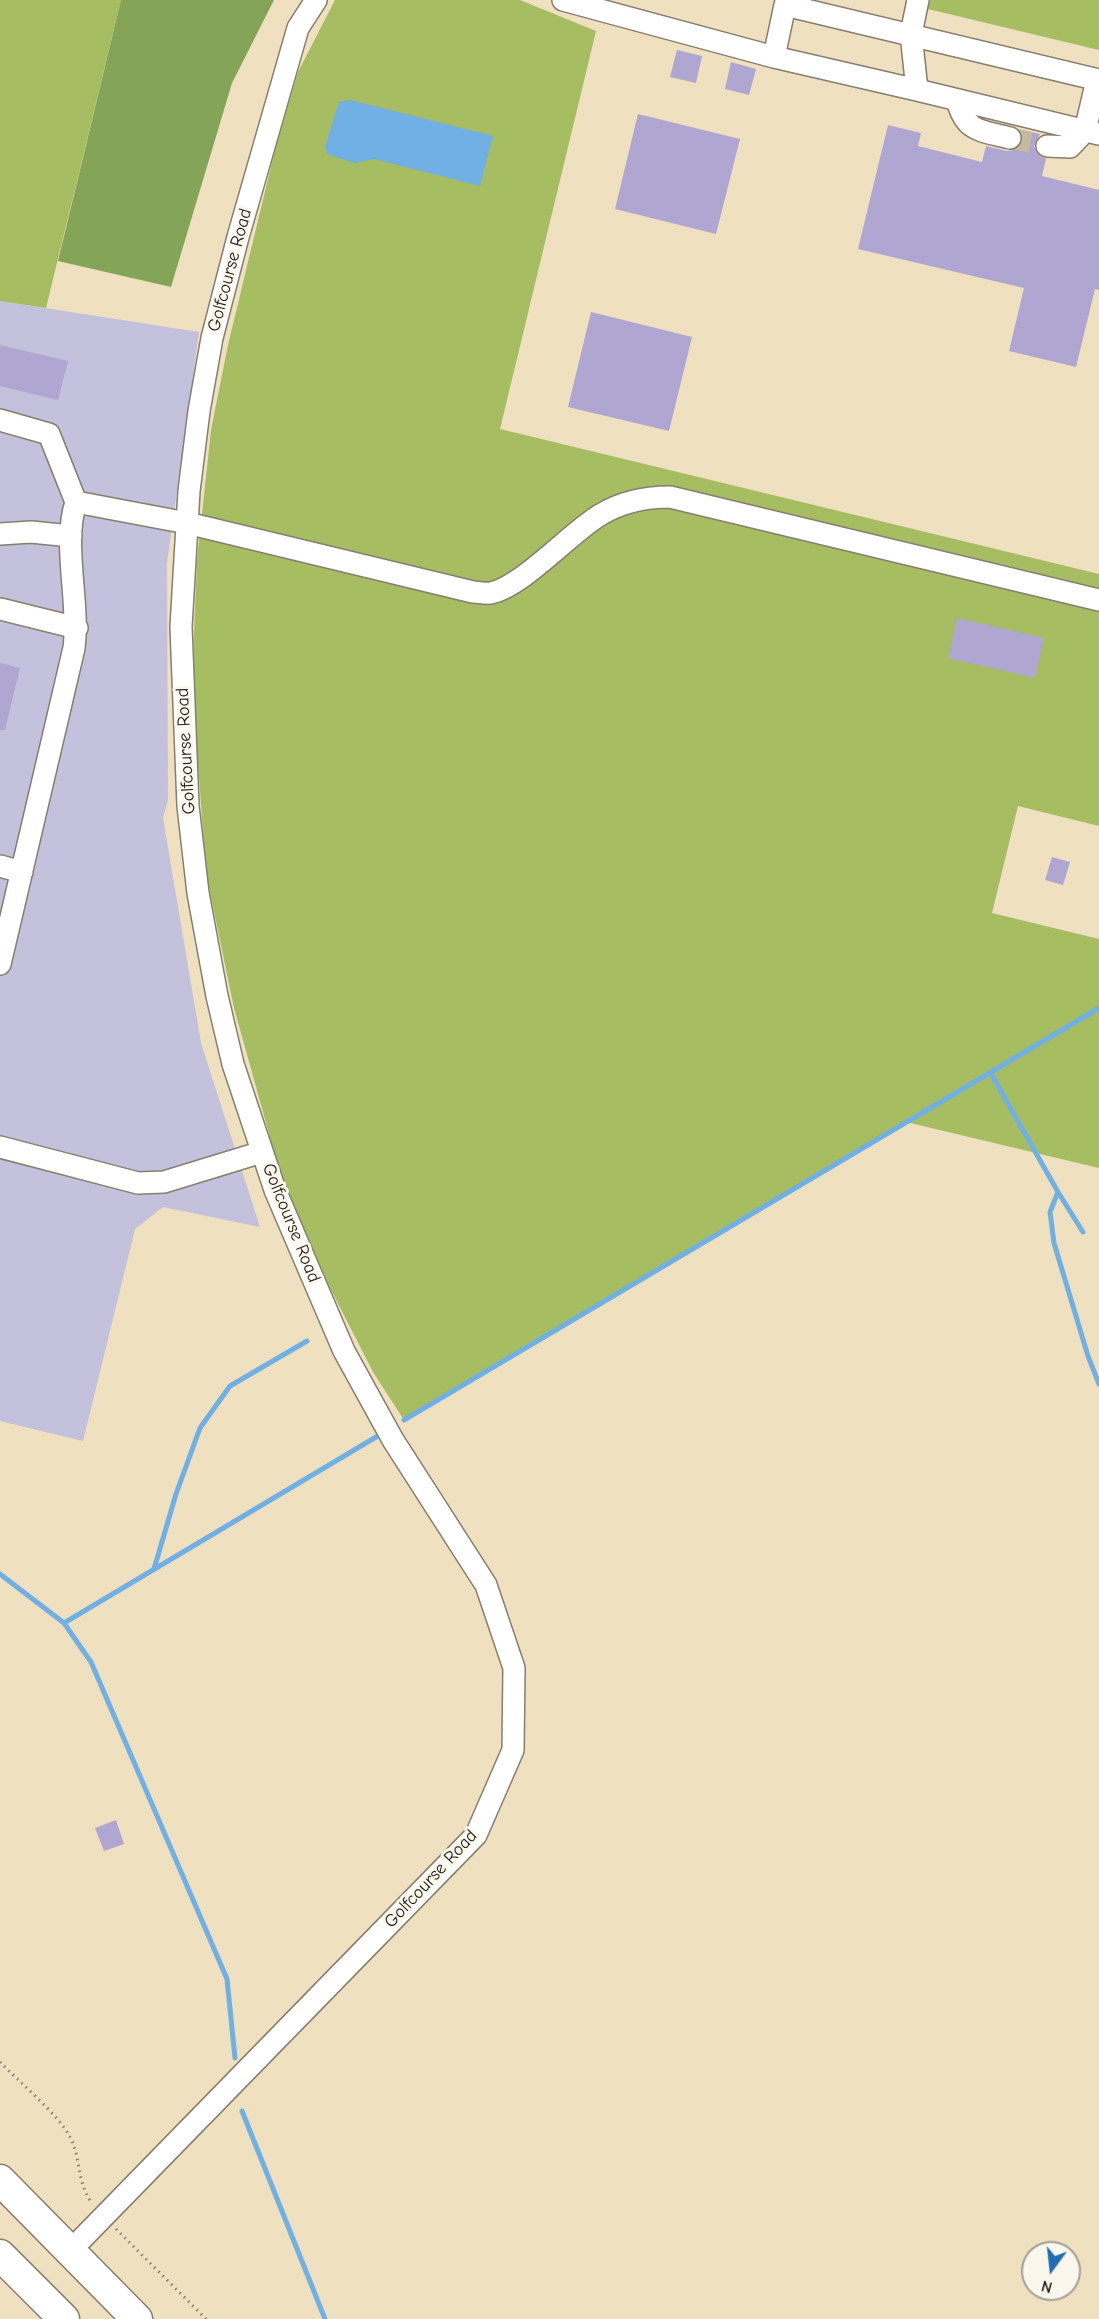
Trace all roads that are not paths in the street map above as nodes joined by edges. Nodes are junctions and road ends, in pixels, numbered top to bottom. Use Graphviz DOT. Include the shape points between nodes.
graph roads {
  1 [pos="316,0"];
  2 [pos="562,0"];
  3 [pos="918,0"];
  4 [pos="911,34"];
  5 [pos="774,57"];
  6 [pos="1098,80"];
  7 [pos="917,90"];
  8 [pos="957,99"];
  9 [pos="1092,132"];
  10 [pos="1010,138"];
  11 [pos="1047,146"];
  12 [pos="0,420"];
  13 [pos="76,502"];
  14 [pos="187,523"];
  15 [pos="0,534"];
  16 [pos="70,536"];
  17 [pos="1099,600"];
  18 [pos="0,609"];
  19 [pos="77,628"];
  20 [pos="0,866"];
  21 [pos="22,872"];
  22 [pos="0,964"];
  23 [pos="0,1147"];
  24 [pos="262,1152"];
  25 [pos="0,2180"];
  26 [pos="0,2202"];
  27 [pos="70,2251"];
  28 [pos="0,2255"];
  29 [pos="64,2319"];
  30 [pos="115,2319"];
  31 [pos="137,2319"];
  1 -- 14 [label="street, Golfcourse Road" via="298,28 215,327 199,411"];
  2 -- 5 [label="street"];
  3 -- 4 [label="street"];
  4 -- 5 [label="street" via="785,5"];
  4 -- 6 [label="street"];
  4 -- 7 [label="street"];
  5 -- 7 [label="street"];
  6 -- 9 [label="street"];
  7 -- 8 [label="street"];
  8 -- 9 [label="street"];
  8 -- 10 [label="street" via="962,116 973,128"];
  9 -- 11 [label="street" via="1070,147"];
  12 -- 13 [label="street" via="49,434"];
  13 -- 14 [label="street"];
  13 -- 16 [label="street"];
  14 -- 17 [label="street" via="473,592 491,593 513,583 599,515 627,502 670,497"];
  14 -- 24 [label="street, Golfcourse Road" via="181,627 188,806 198,893 233,1064"];
  15 -- 16 [label="street"];
  16 -- 19 [label="street"];
  18 -- 19 [label="street"];
  19 -- 21 [label="street"];
  20 -- 21 [label="street"];
  21 -- 22 [label="street"];
  23 -- 24 [label="street" via="150,1184"];
  24 -- 27 [label="street, Golfcourse Road" via="344,1352 393,1440 486,1585 514,1668 513,1750 476,1835"];
  25 -- 27 [label="highway"];
  26 -- 30 [label="highway"];
  27 -- 31 [label="highway"];
  28 -- 29 [label="highway"];
}
